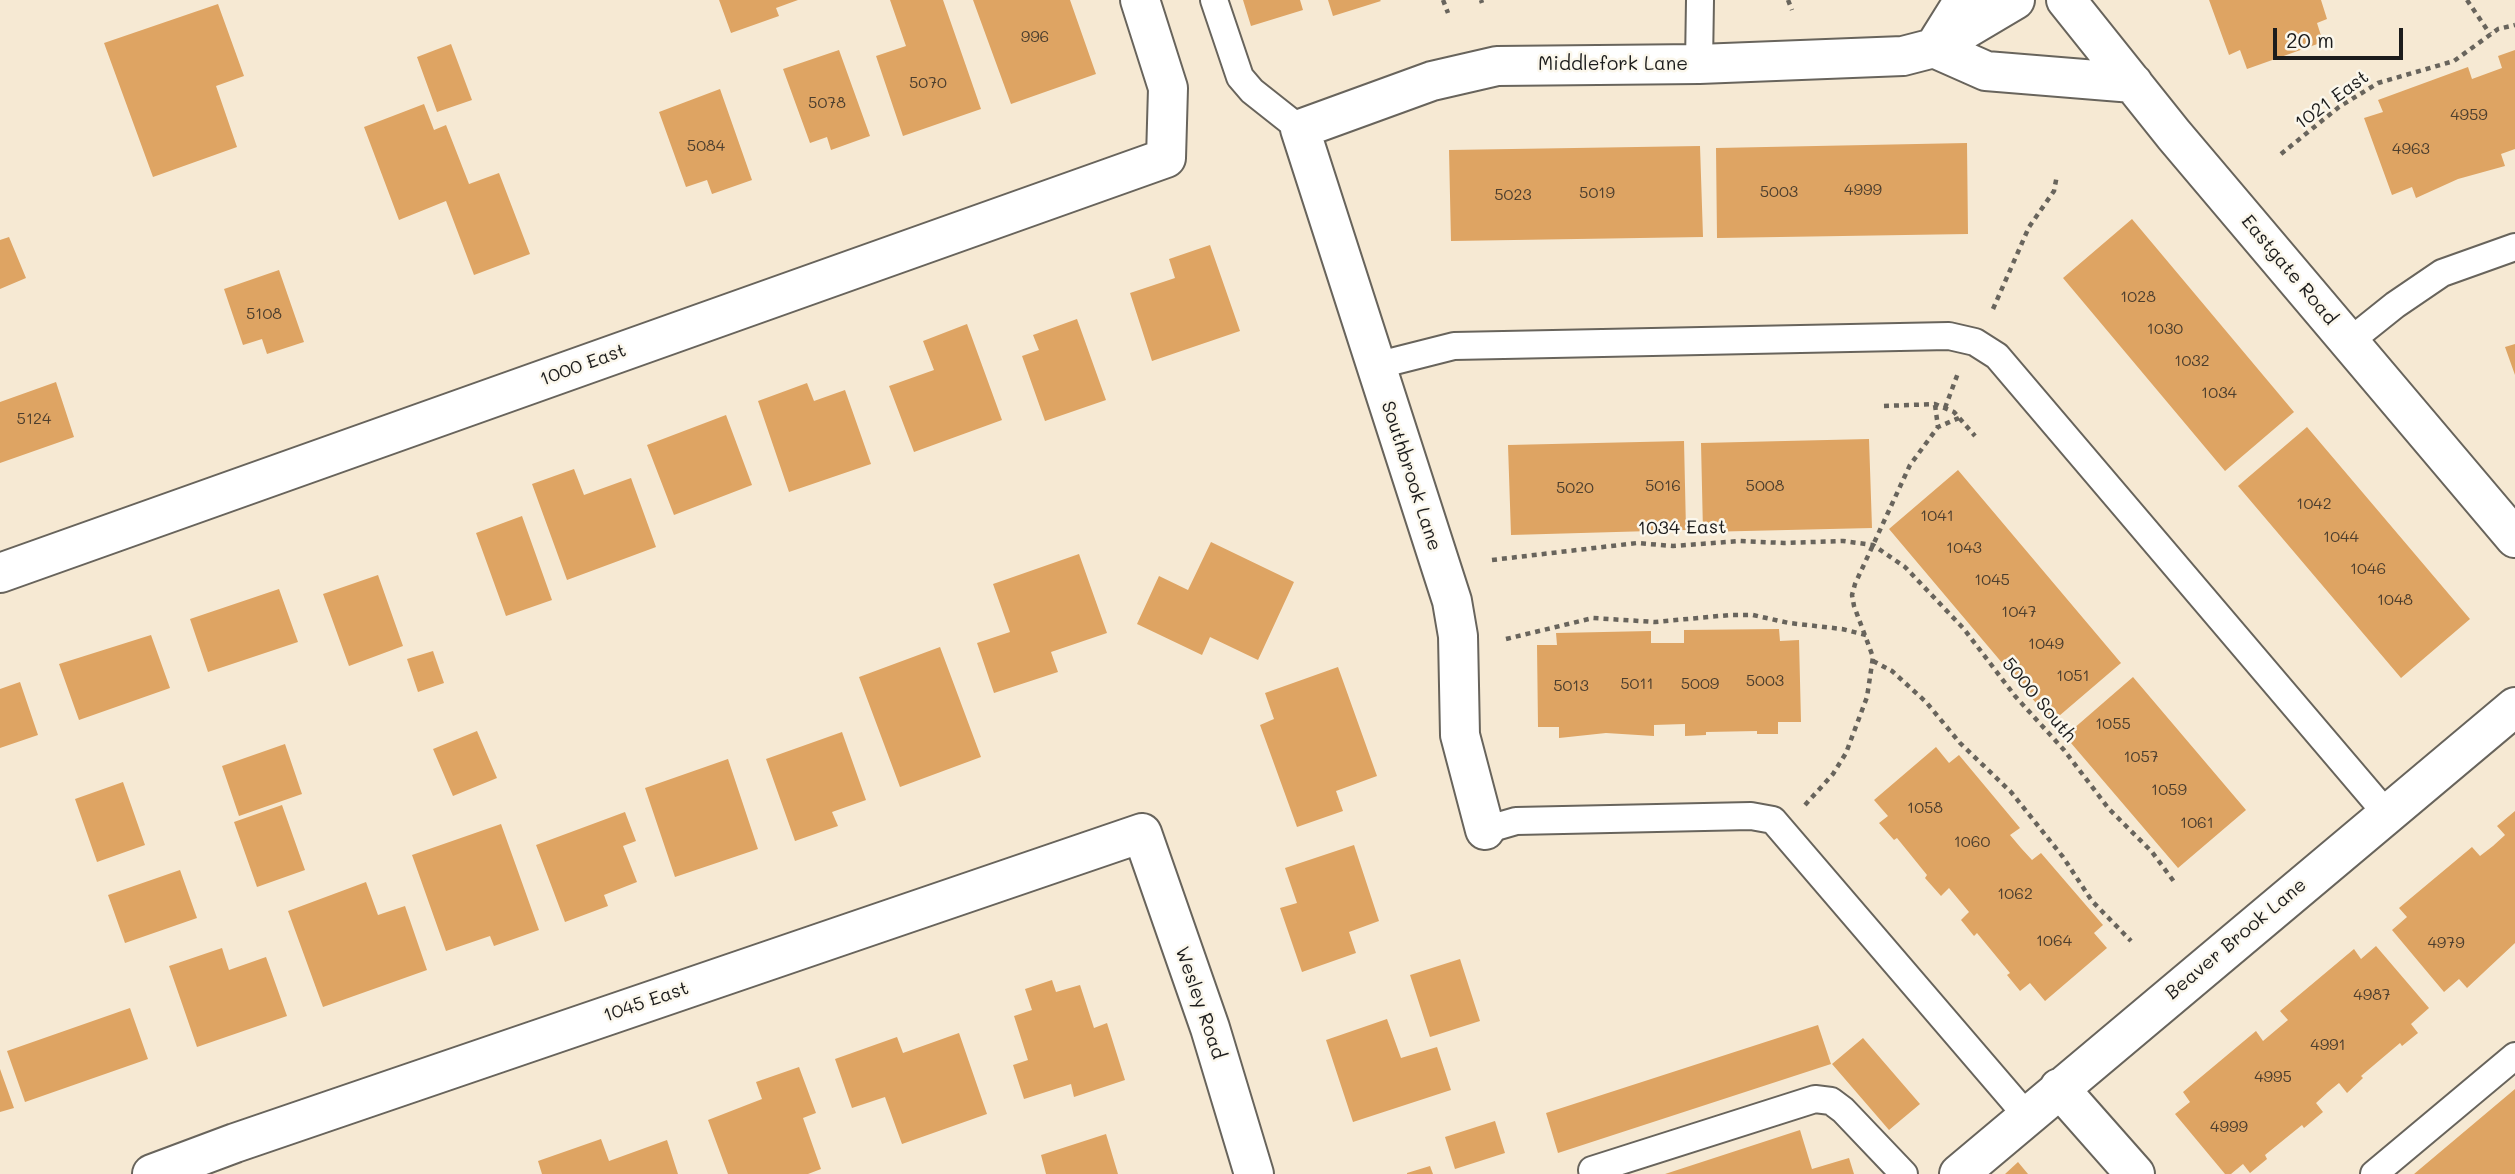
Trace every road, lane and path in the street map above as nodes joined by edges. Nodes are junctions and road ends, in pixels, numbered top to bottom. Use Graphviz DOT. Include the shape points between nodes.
graph roads {
  1 [pos="1140,0"];
  2 [pos="1214,0"];
  3 [pos="1443,0"];
  4 [pos="1699,0"];
  5 [pos="1788,0"];
  6 [pos="1964,0"];
  7 [pos="2015,0"];
  8 [pos="2066,0"];
  9 [pos="2467,0"];
  10 [pos="1792,10"];
  11 [pos="1448,13"];
  12 [pos="2515,25"];
  13 [pos="2490,34"];
  14 [pos="1934,48"];
  15 [pos="1699,64"];
  16 [pos="2133,83"];
  17 [pos="1300,129"];
  18 [pos="2281,154"];
  19 [pos="2057,175"];
  20 [pos="2515,247"];
  21 [pos="1993,309"];
  22 [pos="2350,341"];
  23 [pos="1375,366"];
  24 [pos="1959,369"];
  25 [pos="1935,404"];
  26 [pos="1884,406"];
  27 [pos="1945,408"];
  28 [pos="1959,418"];
  29 [pos="1938,427"];
  30 [pos="1975,436"];
  31 [pos="2515,538"];
  32 [pos="1873,545"];
  33 [pos="1492,560"];
  34 [pos="0,573"];
  35 [pos="1866,635"];
  36 [pos="1506,639"];
  37 [pos="1873,661"];
  38 [pos="2515,706"];
  39 [pos="1801,809"];
  40 [pos="2386,813"];
  41 [pos="1485,830"];
  42 [pos="1142,834"];
  43 [pos="2175,883"];
  44 [pos="2131,940"];
  45 [pos="2515,1056"];
  46 [pos="2059,1088"];
  47 [pos="2028,1116"];
  48 [pos="152,1174"];
  49 [pos="1254,1174"];
  50 [pos="1593,1174"];
  51 [pos="1904,1174"];
  52 [pos="1959,1174"];
  53 [pos="2136,1174"];
  54 [pos="2374,1174"];
  1 -- 34 [label="street, 1000 East" via="1168,88 1166,158"];
  2 -- 17 [label="lane" via="1240,77"];
  3 -- 11 [label="path"];
  4 -- 15 [label="lane"];
  5 -- 10 [label="path"];
  6 -- 14 [label="street"];
  7 -- 14 [label="street, Middlefork Lane"];
  8 -- 16 [label="street, Eastgate Road"];
  9 -- 13 [label="path"];
  12 -- 13 [label="path, 1021 East"];
  13 -- 18 [label="path, 1021 East" via="2455,61 2378,83 2339,107"];
  14 -- 15 [label="street, Middlefork Lane" via="1903,56"];
  14 -- 16 [label="street" via="1986,71"];
  15 -- 17 [label="street, Middlefork Lane" via="1497,66 1432,81"];
  16 -- 22 [label="street, Eastgate Road"];
  17 -- 23 [label="street, Southbrook Lane"];
  19 -- 21 [label="path" via="2054,191 2029,227"];
  20 -- 22 [label="lane" via="2442,274"];
  22 -- 31 [label="street, Eastgate Road"];
  23 -- 40 [label="lane" via="1454,346 1949,336 1975,342 1997,356"];
  23 -- 41 [label="street, Southbrook Lane" via="1452,601 1458,636 1460,735"];
  24 -- 27 [label="path"];
  25 -- 26 [label="path"];
  25 -- 27 [label="path"];
  25 -- 29 [label="path"];
  27 -- 28 [label="path"];
  28 -- 29 [label="path"];
  28 -- 30 [label="path"];
  29 -- 32 [label="path" via="1896,490"];
  32 -- 33 [label="path, 1034 East" via="1843,541 1623,544"];
  32 -- 35 [label="path" via="1852,596"];
  32 -- 43 [label="path, 5000 South" via="1905,567 1964,629 2015,696"];
  35 -- 36 [label="path" via="1753,614 1655,622 1593,618"];
  35 -- 37 [label="path"];
  37 -- 39 [label="path" via="1854,737 1833,775"];
  37 -- 44 [label="path" via="1892,671 1926,702 2011,792 2092,901"];
  38 -- 40 [label="street, Beaver Brook Lane"];
  40 -- 46 [label="street, Beaver Brook Lane"];
  41 -- 47 [label="lane" via="1516,821 1751,816 1773,820"];
  42 -- 48 [label="street, 1045 East"];
  42 -- 49 [label="street, Wesley Road" via="1210,1028"];
  45 -- 54 [label="lane"];
  46 -- 47 [label="street, Beaver Brook Lane"];
  46 -- 53 [label="street"];
  47 -- 52 [label="street, Beaver Brook Lane"];
  50 -- 51 [label="lane" via="1592,1170 1815,1099 1831,1101 1843,1110"];
}
